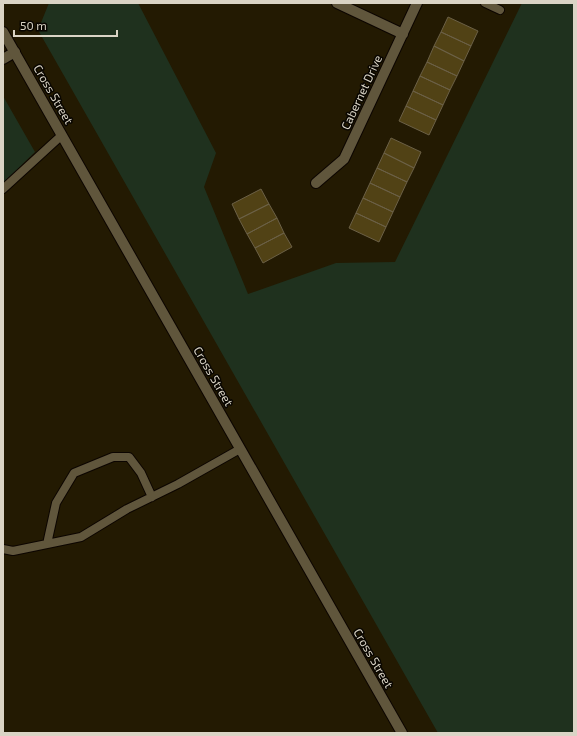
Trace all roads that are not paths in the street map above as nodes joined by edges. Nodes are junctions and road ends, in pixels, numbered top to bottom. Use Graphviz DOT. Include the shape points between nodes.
graph roads {
  1 [pos="337,3"];
  2 [pos="417,3"];
  3 [pos="485,3"];
  4 [pos="500,10"];
  5 [pos="3,32"];
  6 [pos="403,34"];
  7 [pos="15,52"];
  8 [pos="3,59"];
  9 [pos="62,135"];
  10 [pos="316,183"];
  11 [pos="3,189"];
  12 [pos="240,449"];
  13 [pos="152,497"];
  14 [pos="47,544"];
  15 [pos="3,549"];
  16 [pos="402,733"];
  1 -- 6 [label="main road"];
  2 -- 6 [label="main road, Cabernet Drive"];
  3 -- 4 [label="lane"];
  5 -- 7 [label="main road, Cross Street"];
  6 -- 10 [label="main road, Cabernet Drive" via="344,159"];
  7 -- 8 [label="main road"];
  7 -- 9 [label="main road, Cross Street"];
  9 -- 11 [label="lane"];
  9 -- 12 [label="main road, Cross Street"];
  12 -- 13 [label="lane"];
  12 -- 16 [label="main road, Cross Street"];
  13 -- 14 [label="lane" via="81,537"];
  13 -- 14 [label="lane" via="141,473 129,457 112,458 74,473 56,503"];
  14 -- 15 [label="lane" via="14,551"];
}
